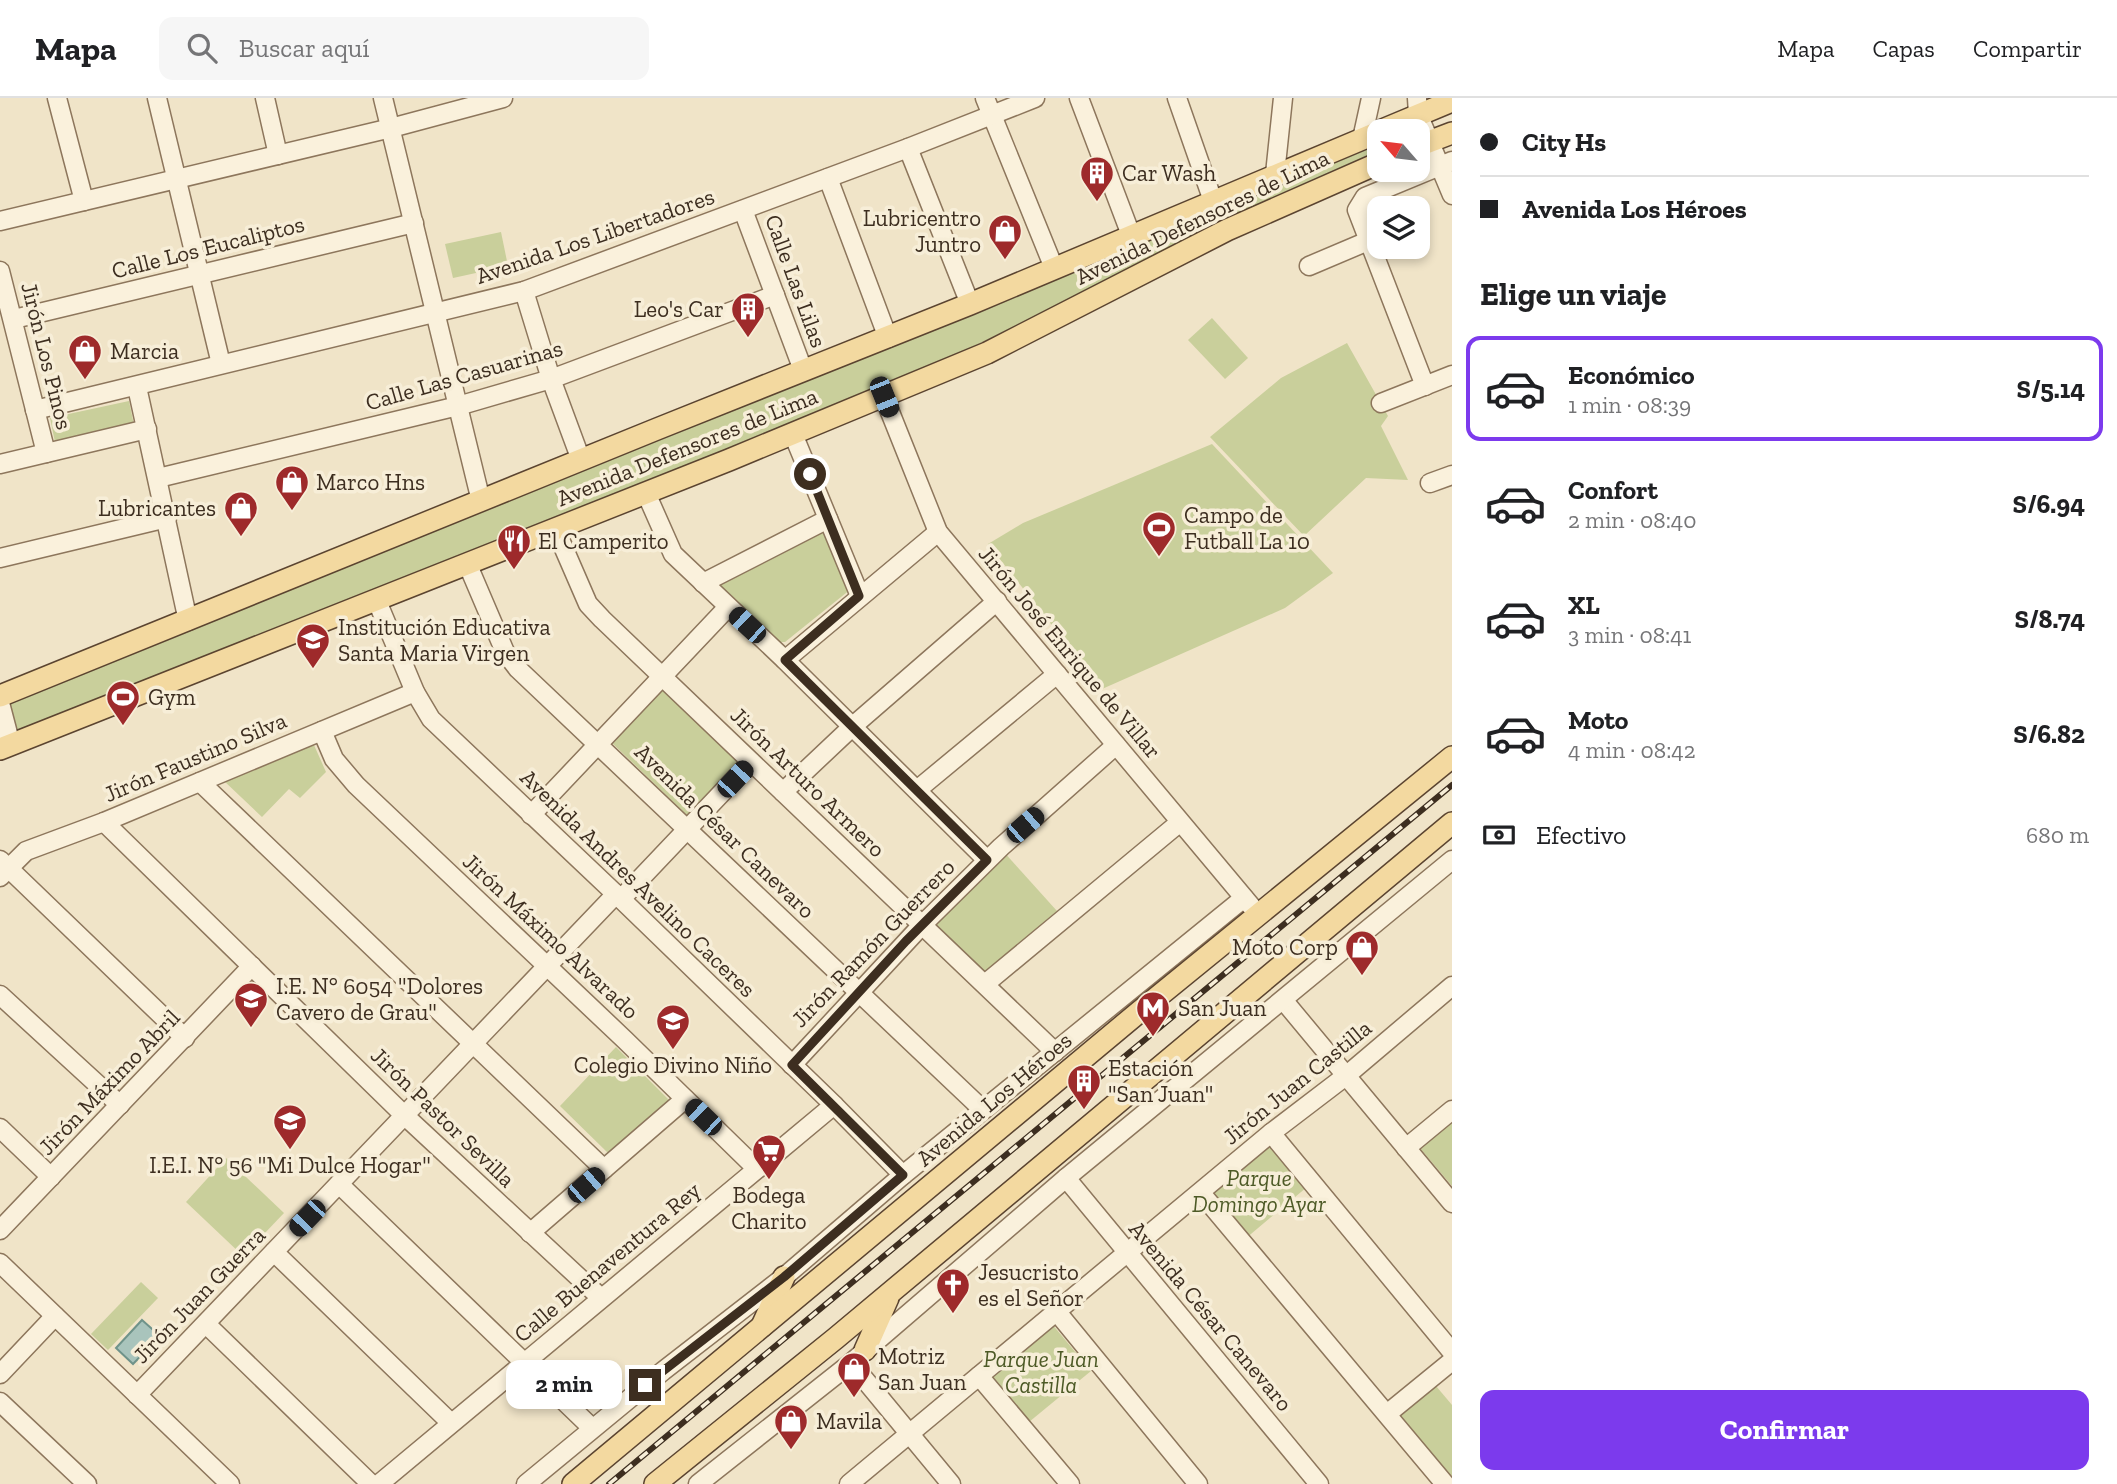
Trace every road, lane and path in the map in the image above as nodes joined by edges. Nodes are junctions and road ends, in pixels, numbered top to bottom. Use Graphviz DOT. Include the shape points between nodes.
graph roads {
  1 [pos="57,98"];
  2 [pos="157,98"];
  3 [pos="265,98"];
  4 [pos="383,98"];
  5 [pos="503,98"];
  6 [pos="985,98"];
  7 [pos="1035,98"];
  8 [pos="1079,98"];
  9 [pos="1177,98"];
  10 [pos="1187,98"];
  11 [pos="1283,98"];
  12 [pos="1371,98"];
  13 [pos="479,101"];
  14 [pos="1452,101"];
  15 [pos="1418,106"];
  16 [pos="991,116"];
  17 [pos="1185,117"];
  18 [pos="1373,119"];
  19 [pos="1398,119"];
  20 [pos="391,128"];
  21 [pos="1452,133"];
  22 [pos="1367,137"];
  23 [pos="1430,142"];
  24 [pos="908,148"];
  25 [pos="1430,149"];
  26 [pos="278,155"];
  27 [pos="1446,163"];
  28 [pos="1367,168"];
  29 [pos="1275,174"];
  30 [pos="828,178"];
  31 [pos="177,179"];
  32 [pos="1452,195"];
  33 [pos="1367,196"];
  34 [pos="1367,196"];
  35 [pos="83,201"];
  36 [pos="1213,201"];
  37 [pos="743,210"];
  38 [pos="0,221"];
  39 [pos="414,223"];
  40 [pos="1131,235"];
  41 [pos="1367,239"];
  42 [pos="1367,241"];
  43 [pos="1375,259"];
  44 [pos="1309,266"];
  45 [pos="1055,268"];
  46 [pos="0,271"];
  47 [pos="200,274"];
  48 [pos="524,291"];
  49 [pos="775,295"];
  50 [pos="970,304"];
  51 [pos="436,314"];
  52 [pos="14,320"];
  53 [pos="888,338"];
  54 [pos="222,364"];
  55 [pos="803,370"];
  56 [pos="1452,375"];
  57 [pos="551,379"];
  58 [pos="1425,386"];
  59 [pos="138,387"];
  60 [pos="884,397"];
  61 [pos="1381,403"];
  62 [pos="458,406"];
  63 [pos="35,410"];
  64 [pos="147,429"];
  65 [pos="793,434"];
  66 [pos="46,453"];
  67 [pos="581,460"];
  68 [pos="0,464"];
  69 [pos="1452,475"];
  70 [pos="158,478"];
  71 [pos="1430,483"];
  72 [pos="646,493"];
  73 [pos="481,501"];
  74 [pos="167,518"];
  75 [pos="828,519"];
  76 [pos="555,528"];
  77 [pos="938,531"];
  78 [pos="0,558"];
  79 [pos="467,563"];
  80 [pos="703,583"];
  81 [pos="859,596"];
  82 [pos="377,601"];
  83 [pos="997,601"];
  84 [pos="728,607"];
  85 [pos="188,621"];
  86 [pos="785,660"];
  87 [pos="1057,674"];
  88 [pos="662,677"];
  89 [pos="415,692"];
  90 [pos="0,696"];
  91 [pos="0,703"];
  92 [pos="853,726"];
  93 [pos="322,731"];
  94 [pos="598,745"];
  95 [pos="1116,746"];
  96 [pos="5,747"];
  97 [pos="1452,757"];
  98 [pos="751,762"];
  99 [pos="200,782"];
  100 [pos="917,790"];
  101 [pos="783,792"];
  102 [pos="531,815"];
  103 [pos="104,822"];
  104 [pos="1179,823"];
  105 [pos="1452,823"];
  106 [pos="687,829"];
  107 [pos="1452,846"];
  108 [pos="1419,851"];
  109 [pos="987,860"];
  110 [pos="1452,860"];
  111 [pos="3,869"];
  112 [pos="619,897"];
  113 [pos="1244,898"];
  114 [pos="1258,915"];
  115 [pos="922,925"];
  116 [pos="253,966"];
  117 [pos="547,966"];
  118 [pos="985,984"];
  119 [pos="1452,986"];
  120 [pos="858,992"];
  121 [pos="0,995"];
  122 [pos="1284,1001"];
  123 [pos="184,1038"];
  124 [pos="473,1044"];
  125 [pos="1055,1052"];
  126 [pos="792,1065"];
  127 [pos="1347,1075"];
  128 [pos="685,1099"];
  129 [pos="120,1105"];
  130 [pos="834,1105"];
  131 [pos="983,1110"];
  132 [pos="1452,1110"];
  133 [pos="404,1115"];
  134 [pos="0,1128"];
  135 [pos="1271,1133"];
  136 [pos="1406,1148"];
  137 [pos="757,1169"];
  138 [pos="604,1170"];
  139 [pos="903,1175"];
  140 [pos="51,1177"];
  141 [pos="1066,1178"];
  142 [pos="339,1184"];
  143 [pos="1201,1193"];
  144 [pos="1452,1203"];
  145 [pos="0,1230"];
  146 [pos="530,1233"];
  147 [pos="274,1252"];
  148 [pos="1128,1254"];
  149 [pos="0,1263"];
  150 [pos="784,1277"];
  151 [pos="890,1293"];
  152 [pos="601,1298"];
  153 [pos="1057,1312"];
  154 [pos="55,1316"];
  155 [pos="206,1324"];
  156 [pos="760,1330"];
  157 [pos="1452,1352"];
  158 [pos="858,1357"];
  159 [pos="1452,1361"];
  160 [pos="526,1362"];
  161 [pos="0,1374"];
  162 [pos="979,1376"];
  163 [pos="137,1395"];
  164 [pos="0,1402"];
  165 [pos="1387,1414"];
  166 [pos="451,1423"];
  167 [pos="593,1428"];
  168 [pos="910,1434"];
  169 [pos="228,1483"];
  170 [pos="87,1484"];
  171 [pos="371,1484"];
  172 [pos="379,1484"];
  173 [pos="526,1484"];
  174 [pos="573,1484"];
  175 [pos="655,1484"];
  176 [pos="698,1484"];
  177 [pos="849,1484"];
  178 [pos="951,1484"];
  179 [pos="1070,1484"];
  180 [pos="1198,1484"];
  181 [pos="1319,1484"];
  182 [pos="1445,1484"];
  1 -- 35 [label="street"];
  2 -- 31 [label="street"];
  3 -- 26 [label="street"];
  4 -- 20 [label="street"];
  5 -- 13 [label="street"];
  6 -- 16 [label="street"];
  7 -- 16 [label="street, Avenida Los Libertadores"];
  8 -- 40 [label="street"];
  9 -- 17 [label="street"];
  10 -- 17 [label="street"];
  11 -- 29 [label="street"];
  12 -- 18 [label="street"];
  13 -- 20 [label="street"];
  14 -- 15 [label="main road, Avenida Defensores de Lima"];
  15 -- 19 [label="main road, Avenida Defensores de Lima"];
  16 -- 24 [label="street, Avenida Los Libertadores"];
  16 -- 45 [label="street"];
  17 -- 36 [label="street"];
  20 -- 26 [label="street"];
  20 -- 39 [label="street"];
  21 -- 23 [label="main road"];
  22 -- 29 [label="main road, Avenida Defensores de Lima"];
  24 -- 30 [label="street, Avenida Los Libertadores"];
  24 -- 50 [label="street"];
  25 -- 27 [label="street"];
  26 -- 31 [label="street"];
  27 -- 32 [label="street"];
  27 -- 33 [label="street"];
  28 -- 60 [label="main road, Avenida Defensores de Lima" via="1227,230 987,353"];
  29 -- 36 [label="main road, Avenida Defensores de Lima"];
  30 -- 37 [label="street, Avenida Los Libertadores"];
  30 -- 53 [label="street"];
  31 -- 35 [label="street"];
  31 -- 47 [label="street"];
  34 -- 41 [label="street" via="1357,215"];
  35 -- 38 [label="street"];
  36 -- 40 [label="main road, Avenida Defensores de Lima"];
  37 -- 48 [label="street, Avenida Los Libertadores"];
  37 -- 49 [label="street, Calle Las Lilas"];
  39 -- 47 [label="street, Calle Los Eucaliptos"];
  39 -- 51 [label="street"];
  40 -- 45 [label="main road, Avenida Defensores de Lima"];
  42 -- 44 [label="street"];
  43 -- 58 [label="street"];
  45 -- 50 [label="main road, Avenida Defensores de Lima"];
  46 -- 52 [label="street, Jirón Los Pinos"];
  47 -- 52 [label="street, Calle Los Eucaliptos"];
  47 -- 54 [label="street"];
  48 -- 51 [label="street, Avenida Los Libertadores"];
  48 -- 57 [label="street"];
  49 -- 55 [label="street, Calle Las Lilas"];
  49 -- 57 [label="street, Calle Las Casuarinas"];
  50 -- 53 [label="main road, Avenida Defensores de Lima"];
  51 -- 54 [label="street, Avenida Los Libertadores"];
  51 -- 62 [label="street"];
  52 -- 63 [label="street, Jirón Los Pinos"];
  53 -- 55 [label="main road, Avenida Defensores de Lima"];
  54 -- 59 [label="street, Avenida Los Libertadores"];
  55 -- 67 [label="main road, Avenida Defensores de Lima"];
  56 -- 58 [label="street"];
  57 -- 62 [label="street, Calle Las Casuarinas"];
  57 -- 67 [label="street"];
  58 -- 61 [label="street"];
  59 -- 63 [label="street, Avenida Los Libertadores"];
  59 -- 64 [label="street"];
  60 -- 65 [label="main road, Avenida Defensores de Lima"];
  60 -- 77 [label="street, Jirón José Enrique de Villar"];
  62 -- 70 [label="street, Calle Las Casuarinas"];
  62 -- 73 [label="street"];
  63 -- 66 [label="street, Jirón Los Pinos"];
  64 -- 66 [label="street"];
  64 -- 70 [label="street"];
  65 -- 72 [label="main road, Avenida Defensores de Lima"];
  65 -- 75 [label="street"];
  66 -- 68 [label="street"];
  67 -- 73 [label="main road, Avenida Defensores de Lima"];
  69 -- 71 [label="street"];
  70 -- 74 [label="street"];
  72 -- 76 [label="main road, Avenida Defensores de Lima"];
  72 -- 80 [label="street" via="673,554"];
  73 -- 85 [label="main road, Avenida Defensores de Lima"];
  74 -- 78 [label="street"];
  74 -- 85 [label="street"];
  75 -- 80 [label="street"];
  75 -- 81 [label="street"];
  76 -- 79 [label="main road, Avenida Defensores de Lima"];
  76 -- 88 [label="street, Jirón Arturo Armero" via="588,604"];
  77 -- 81 [label="street"];
  77 -- 83 [label="street, Jirón José Enrique de Villar"];
  79 -- 82 [label="main road, Avenida Defensores de Lima"];
  79 -- 94 [label="street, Avenida César Canevaro" via="505,652"];
  80 -- 84 [label="street"];
  81 -- 86 [label="street"];
  82 -- 89 [label="street, Avenida Andres Avelino Caceres"];
  82 -- 96 [label="main road, Avenida Defensores de Lima"];
  83 -- 87 [label="street, Jirón José Enrique de Villar"];
  83 -- 92 [label="street"];
  84 -- 86 [label="street"];
  84 -- 88 [label="street"];
  85 -- 90 [label="main road, Avenida Defensores de Lima"];
  86 -- 92 [label="street"];
  87 -- 95 [label="street, Jirón José Enrique de Villar"];
  87 -- 100 [label="street"];
  88 -- 94 [label="street"];
  88 -- 98 [label="street, Jirón Arturo Armero"];
  89 -- 93 [label="street, Jirón Faustino Silva"];
  89 -- 102 [label="street, Avenida Andres Avelino Caceres" via="431,719"];
  91 -- 96 [label="street"];
  92 -- 100 [label="street"];
  92 -- 101 [label="street"];
  93 -- 99 [label="street, Jirón Faustino Silva"];
  93 -- 117 [label="street, Jirón Máximo Alvarado" via="334,759 356,785"];
  94 -- 102 [label="street"];
  94 -- 106 [label="street, Avenida César Canevaro"];
  95 -- 104 [label="street, Jirón José Enrique de Villar"];
  95 -- 109 [label="street, Jirón Ramón Guerrero"];
  97 -- 114 [label="main road, Avenida Los Héroes"];
  98 -- 101 [label="street, Jirón Arturo Armero"];
  98 -- 106 [label="street, Jirón Juan Guerra"];
  99 -- 103 [label="street, Jirón Faustino Silva"];
  99 -- 124 [label="street"];
  100 -- 109 [label="street"];
  101 -- 115 [label="street, Jirón Arturo Armero"];
  102 -- 112 [label="street, Avenida Andres Avelino Caceres"];
  103 -- 111 [label="street, Jirón Faustino Silva" via="26,851"];
  103 -- 116 [label="street, Jirón Pastor Sevilla"];
  104 -- 113 [label="street, Jirón José Enrique de Villar"];
  104 -- 118 [label="street"];
  105 -- 108 [label="main road"];
  106 -- 112 [label="street, Jirón Juan Guerra"];
  106 -- 120 [label="street, Avenida César Canevaro"];
  107 -- 108 [label="main road"];
  108 -- 151 [label="main road"];
  109 -- 115 [label="street, Jirón Ramón Guerrero"];
  110 -- 122 [label="street"];
  111 -- 123 [label="street"];
  112 -- 117 [label="street, Jirón Juan Guerra"];
  112 -- 126 [label="street, Avenida Andres Avelino Caceres"];
  113 -- 114 [label="street, Jirón José Enrique de Villar"];
  113 -- 125 [label="street, Avenida Los Héroes"];
  114 -- 156 [label="main road, Avenida Los Héroes"];
  115 -- 118 [label="street, Jirón Arturo Armero"];
  115 -- 120 [label="street, Jirón Ramón Guerrero"];
  116 -- 123 [label="street, Jirón Máximo Abril"];
  116 -- 133 [label="street, Jirón Pastor Sevilla"];
  117 -- 124 [label="street, Jirón Juan Guerra"];
  117 -- 128 [label="street, Jirón Máximo Alvarado"];
  118 -- 125 [label="street, Jirón Arturo Armero"];
  119 -- 127 [label="street, Jirón Juan Castilla"];
  120 -- 126 [label="street, Jirón Ramón Guerrero"];
  120 -- 131 [label="street, Avenida César Canevaro"];
  121 -- 129 [label="street"];
  122 -- 127 [label="street"];
  122 -- 141 [label="street"];
  123 -- 129 [label="street, Jirón Máximo Abril"];
  124 -- 133 [label="street, Jirón Juan Guerra"];
  124 -- 138 [label="street"];
  125 -- 131 [label="street, Avenida Los Héroes"];
  126 -- 130 [label="street, Avenida Andres Avelino Caceres"];
  127 -- 135 [label="street, Jirón Juan Castilla"];
  127 -- 136 [label="street"];
  128 -- 137 [label="street, Jirón Máximo Alvarado"];
  128 -- 138 [label="street"];
  129 -- 140 [label="street, Jirón Máximo Abril"];
  130 -- 137 [label="street, Calle Buenaventura Rey"];
  130 -- 139 [label="street, Avenida Andres Avelino Caceres"];
  131 -- 139 [label="street, Avenida Los Héroes"];
  132 -- 136 [label="street"];
  133 -- 142 [label="street, Jirón Juan Guerra"];
  133 -- 146 [label="street, Jirón Pastor Sevilla"];
  134 -- 140 [label="street"];
  135 -- 143 [label="street, Jirón Juan Castilla"];
  135 -- 157 [label="street"];
  136 -- 144 [label="street"];
  137 -- 152 [label="street, Calle Buenaventura Rey"];
  138 -- 146 [label="street"];
  139 -- 150 [label="street, Avenida Los Héroes"];
  140 -- 145 [label="street, Jirón Máximo Abril"];
  141 -- 148 [label="street, Avenida César Canevaro"];
  141 -- 158 [label="street"];
  142 -- 147 [label="street, Jirón Juan Guerra"];
  142 -- 160 [label="street"];
  143 -- 148 [label="street, Jirón Juan Castilla"];
  143 -- 165 [label="street"];
  146 -- 152 [label="street, Jirón Pastor Sevilla"];
  147 -- 155 [label="street, Jirón Juan Guerra"];
  147 -- 166 [label="street"];
  148 -- 153 [label="street, Jirón Juan Castilla"];
  148 -- 181 [label="street, Avenida César Canevaro"];
  149 -- 154 [label="street"];
  150 -- 156 [label="main road"];
  150 -- 167 [label="street, Avenida Los Héroes"];
  151 -- 158 [label="main road"];
  151 -- 175 [label="main road"];
  152 -- 160 [label="street, Calle Buenaventura Rey"];
  153 -- 162 [label="street, Jirón Juan Castilla"];
  153 -- 180 [label="street"];
  154 -- 161 [label="street"];
  154 -- 163 [label="street"];
  155 -- 163 [label="street, Jirón Juan Guerra"];
  155 -- 171 [label="street"];
  156 -- 174 [label="main road, Avenida Los Héroes"];
  158 -- 168 [label="street"];
  158 -- 176 [label="street"];
  159 -- 165 [label="street"];
  160 -- 166 [label="street, Calle Buenaventura Rey"];
  160 -- 167 [label="street"];
  162 -- 168 [label="street, Jirón Juan Castilla"];
  162 -- 179 [label="street"];
  163 -- 169 [label="street"];
  164 -- 170 [label="street"];
  165 -- 182 [label="street"];
  166 -- 172 [label="street, Calle Buenaventura Rey"];
  167 -- 173 [label="street, Avenida Los Héroes"];
  168 -- 177 [label="street, Jirón Juan Castilla"];
  168 -- 178 [label="street"];
}
